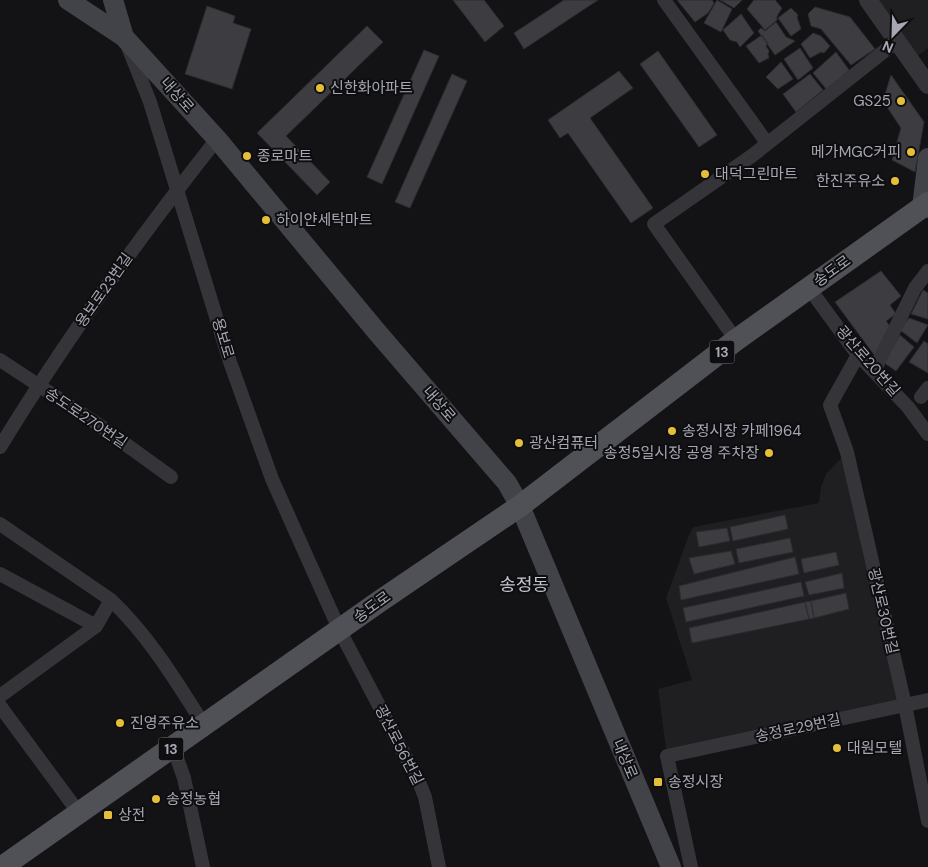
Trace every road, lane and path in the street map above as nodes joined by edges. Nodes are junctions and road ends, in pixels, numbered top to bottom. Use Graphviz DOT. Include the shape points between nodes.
graph roads {
  1 [pos="68,0"];
  2 [pos="112,0"];
  3 [pos="868,0"];
  4 [pos="666,2"];
  5 [pos="124,37"];
  6 [pos="897,41"];
  7 [pos="928,85"];
  8 [pos="217,139"];
  9 [pos="767,143"];
  10 [pos="928,158"];
  11 [pos="178,188"];
  12 [pos="926,206"];
  13 [pos="928,271"];
  14 [pos="809,288"];
  15 [pos="736,340"];
  16 [pos="858,355"];
  17 [pos="0,360"];
  18 [pos="874,371"];
  19 [pos="38,385"];
  20 [pos="928,434"];
  21 [pos="0,447"];
  22 [pos="171,477"];
  23 [pos="520,506"];
  24 [pos="0,524"];
  25 [pos="0,574"];
  26 [pos="111,600"];
  27 [pos="96,626"];
  28 [pos="340,631"];
  29 [pos="0,696"];
  30 [pos="928,700"];
  31 [pos="905,705"];
  32 [pos="0,706"];
  33 [pos="204,725"];
  34 [pos="173,747"];
  35 [pos="79,813"];
  36 [pos="928,820"];
  37 [pos="2,867"];
  38 [pos="202,867"];
  39 [pos="439,867"];
  40 [pos="671,867"];
  41 [pos="691,867"];
  1 -- 5 [label="main road"];
  2 -- 5 [label="main road, 내상로"];
  3 -- 6 [label="street"];
  4 -- 9 [label="street"];
  5 -- 8 [label="main road, 내상로"];
  5 -- 11 [label="street, 용보로" via="150,102"];
  6 -- 7 [label="street"];
  6 -- 9 [label="street"];
  8 -- 11 [label="street, 용보로23번길"];
  8 -- 23 [label="main road, 내상로" via="507,483"];
  9 -- 15 [label="street" via="654,224"];
  10 -- 12 [label="main road"];
  11 -- 19 [label="street, 용보로23번길" via="116,270"];
  11 -- 28 [label="street, 용보로" via="230,362 272,479"];
  12 -- 14 [label="main road, 송도로 / 13"];
  13 -- 18 [label="street" via="915,288"];
  14 -- 15 [label="main road, 송도로 / 13"];
  14 -- 16 [label="street, 광산로20번길"];
  15 -- 23 [label="main road, 송도로 / 13"];
  16 -- 18 [label="street, 광산로20번길"];
  16 -- 31 [label="street, 광산로30번길" via="830,405 847,452"];
  17 -- 19 [label="street, 송도로270번길"];
  18 -- 20 [label="street, 광산로20번길"];
  19 -- 21 [label="street, 용보로23번길"];
  19 -- 22 [label="street, 송도로270번길"];
  23 -- 28 [label="main road, 송도로 / 13"];
  23 -- 40 [label="main road, 내상로"];
  24 -- 26 [label="street"];
  25 -- 27 [label="street"];
  26 -- 27 [label="street"];
  26 -- 33 [label="street" via="154,649"];
  27 -- 29 [label="street"];
  28 -- 33 [label="main road, 송도로 / 13"];
  28 -- 39 [label="street, 광산로56번길" via="425,797"];
  30 -- 31 [label="street, 송정로29번길"];
  31 -- 36 [label="street, 광산로30번길"];
  31 -- 41 [label="street, 송정로29번길" via="667,756"];
  32 -- 35 [label="street"];
  33 -- 34 [label="main road, 송도로 / 13"];
  34 -- 35 [label="main road, 송도로 / 13"];
  34 -- 38 [label="street" via="184,778"];
  35 -- 37 [label="main road, 송도로 / 13"];
}
